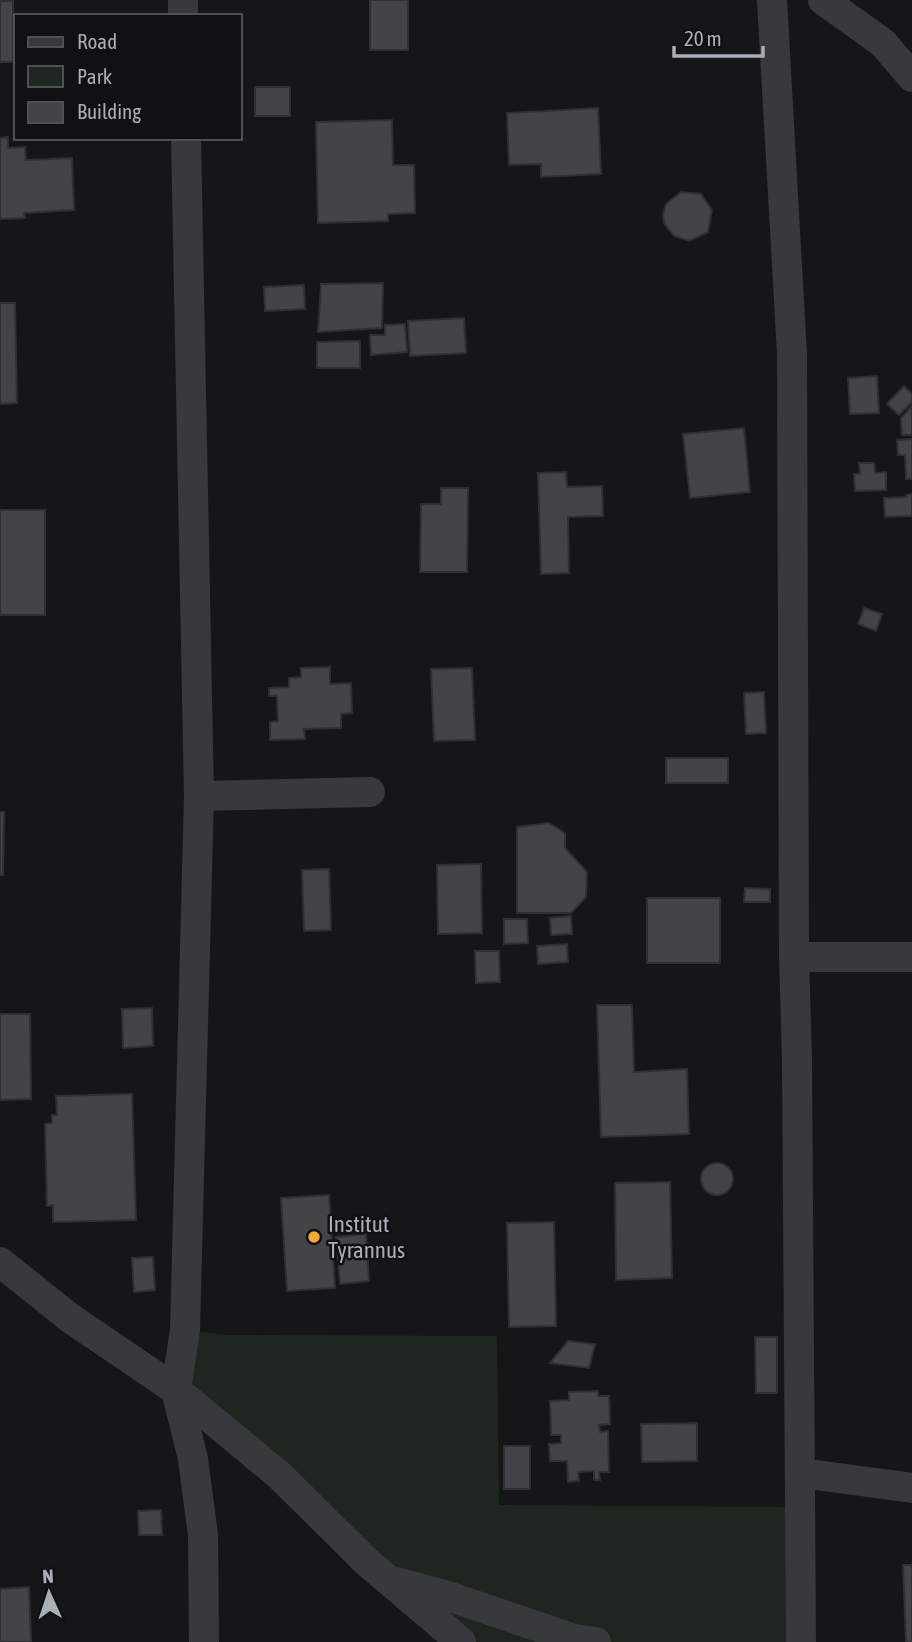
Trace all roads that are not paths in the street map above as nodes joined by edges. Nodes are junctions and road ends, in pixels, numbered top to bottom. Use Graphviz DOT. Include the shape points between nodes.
graph roads {
  1 [pos="772,0"];
  2 [pos="823,0"];
  3 [pos="883,43"];
  4 [pos="912,51"];
  5 [pos="912,77"];
  6 [pos="186,140"];
  7 [pos="370,792"];
  8 [pos="199,796"];
  9 [pos="794,957"];
  10 [pos="912,957"];
  11 [pos="0,1262"];
  12 [pos="176,1390"];
  13 [pos="801,1473"];
  14 [pos="912,1488"];
  15 [pos="389,1581"];
  16 [pos="204,1642"];
  17 [pos="461,1642"];
  18 [pos="596,1642"];
  19 [pos="801,1642"];
  1 -- 9 [label="street" via="792,354"];
  2 -- 3 [label="street"];
  3 -- 4 [label="street"];
  3 -- 5 [label="street"];
  6 -- 8 [label="street"];
  7 -- 8 [label="street"];
  8 -- 12 [label="street" via="185,1330"];
  9 -- 10 [label="street"];
  9 -- 13 [label="street"];
  11 -- 12 [label="street" via="70,1318"];
  12 -- 15 [label="street" via="279,1475"];
  12 -- 16 [label="street" via="193,1460 203,1535"];
  13 -- 14 [label="street"];
  13 -- 19 [label="street"];
  15 -- 17 [label="street"];
  15 -- 18 [label="street"];
}
